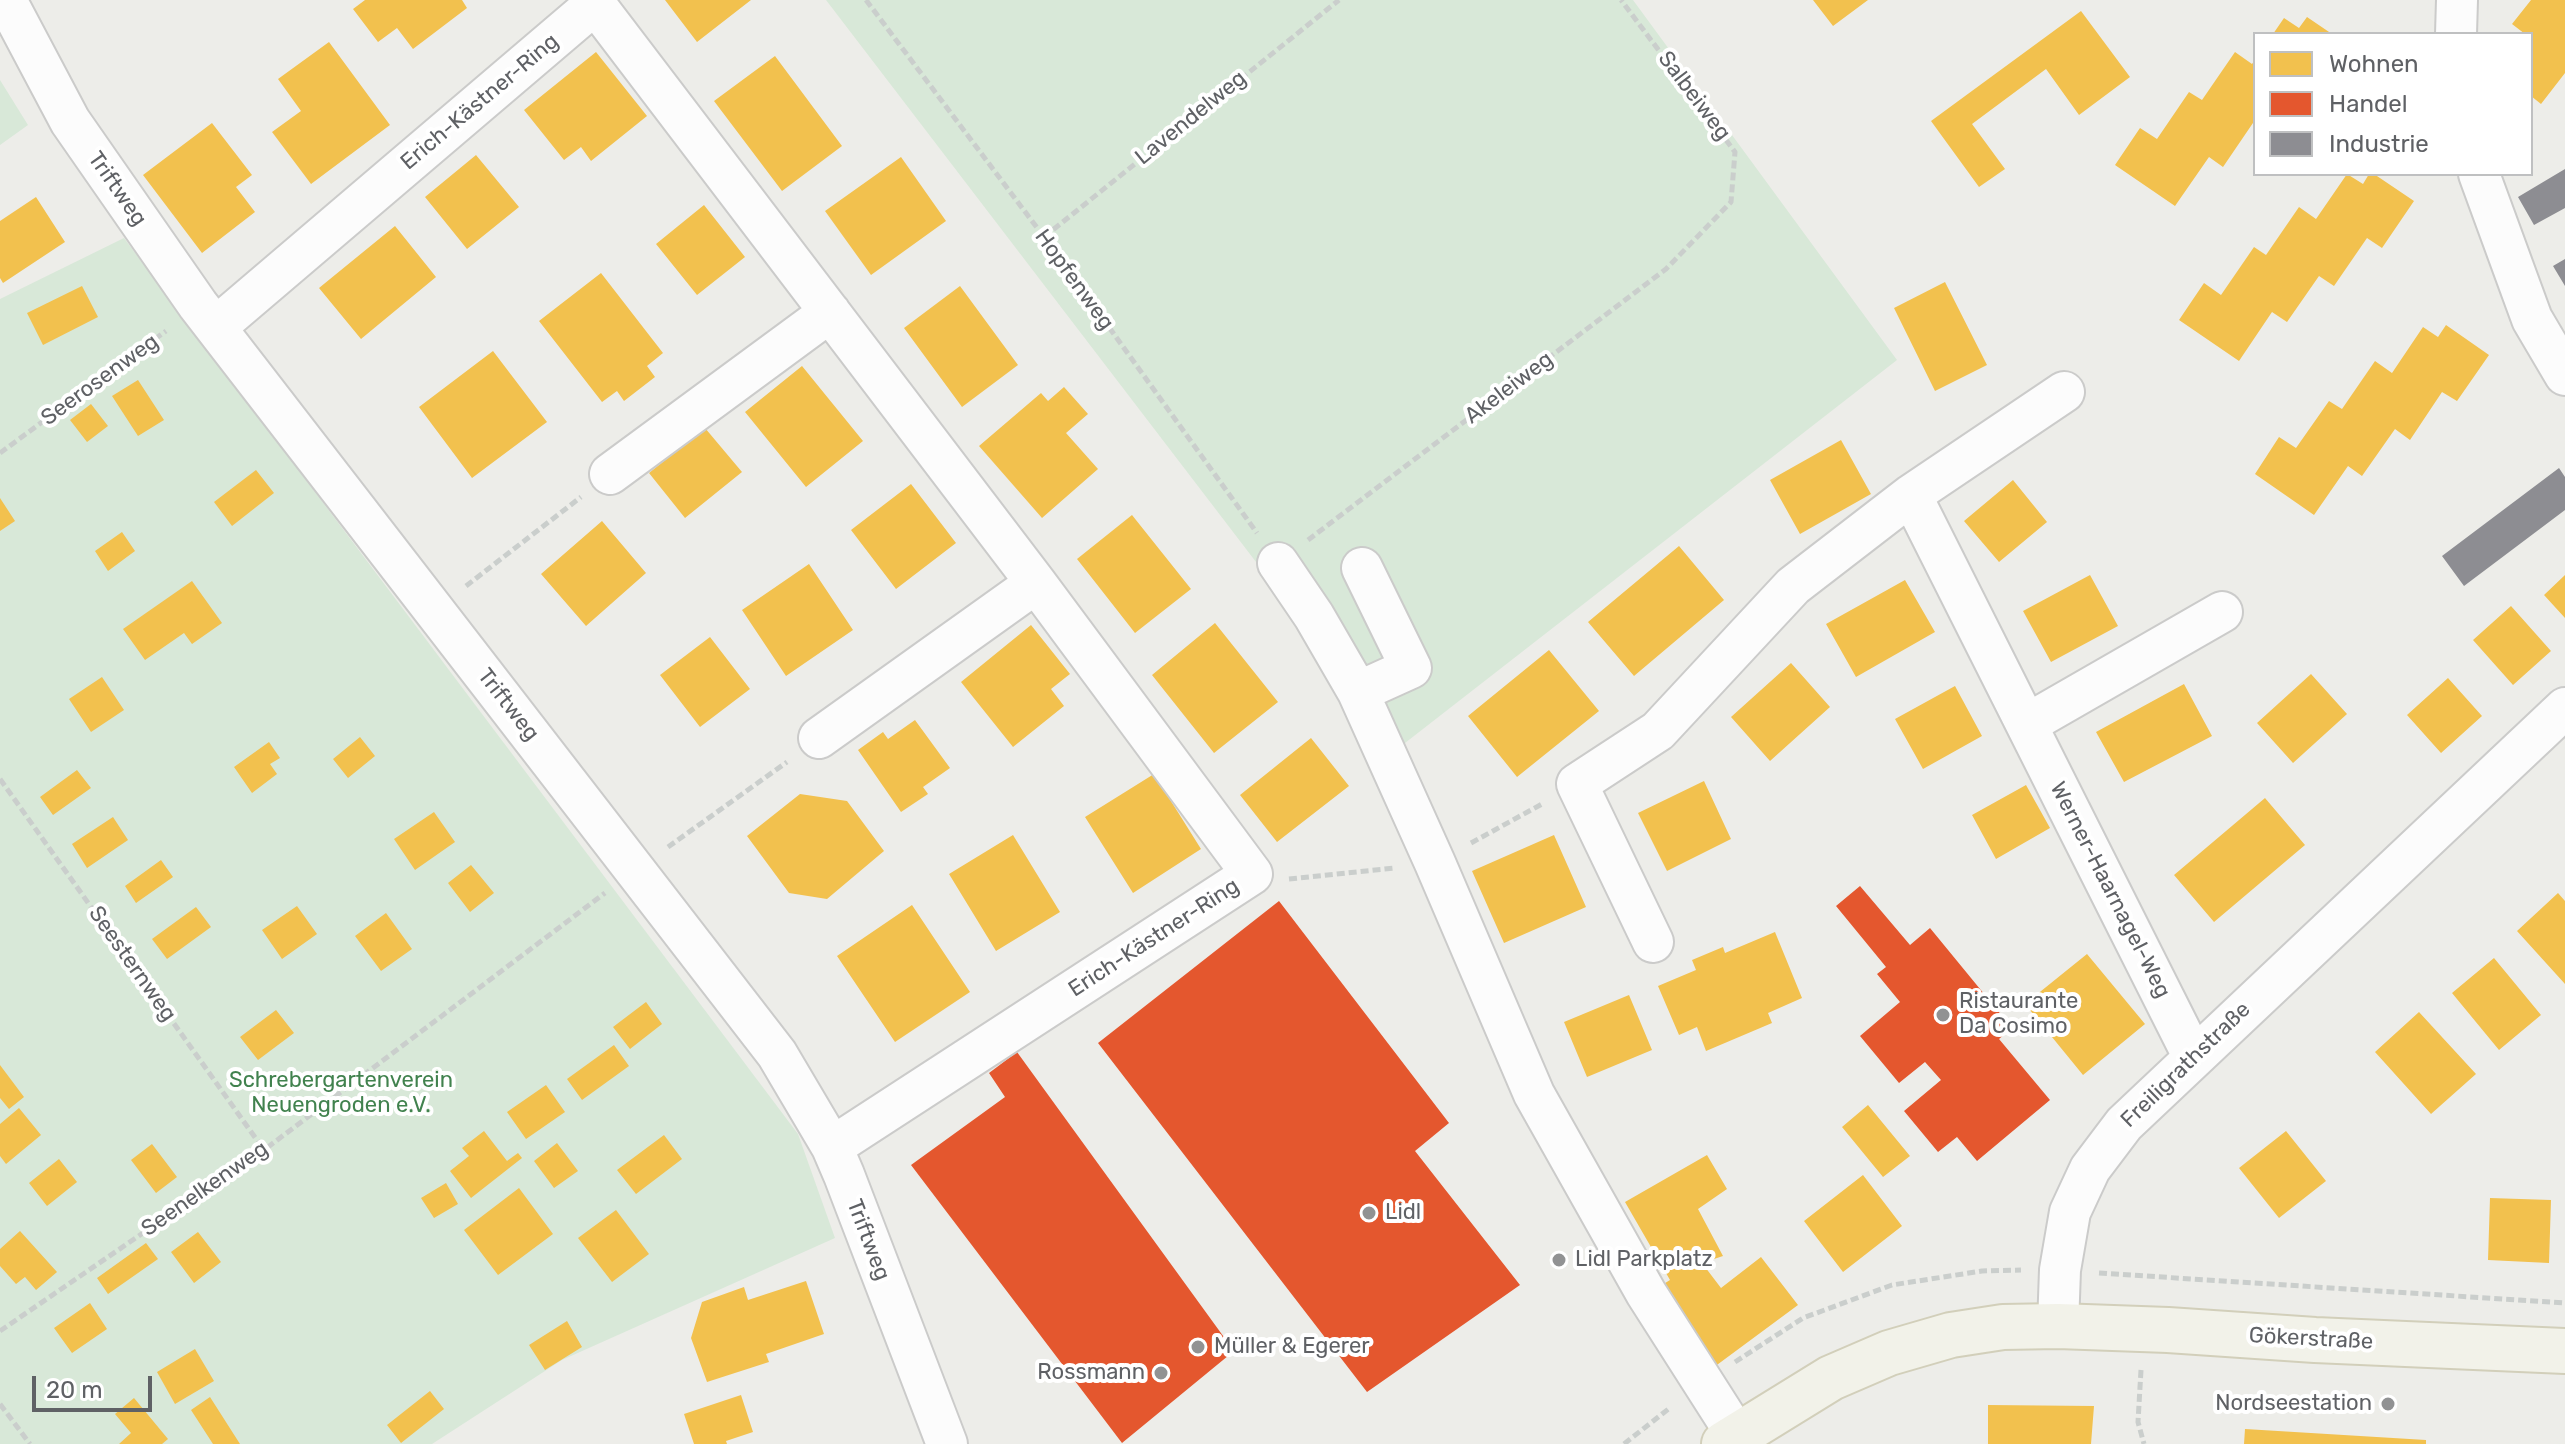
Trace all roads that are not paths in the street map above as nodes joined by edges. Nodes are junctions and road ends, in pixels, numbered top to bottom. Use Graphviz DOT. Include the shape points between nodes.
graph roads {
  1 [pos="6,0"];
  2 [pos="2457,0"];
  3 [pos="2456,32"];
  4 [pos="2480,176"];
  5 [pos="830,312"];
  6 [pos="207,316"];
  7 [pos="2565,375"];
  8 [pos="2064,392"];
  9 [pos="610,474"];
  10 [pos="1911,495"];
  11 [pos="1278,563"];
  12 [pos="1362,568"];
  13 [pos="1036,583"];
  14 [pos="2222,612"];
  15 [pos="1358,692"];
  16 [pos="2565,708"];
  17 [pos="2027,724"];
  18 [pos="819,738"];
  19 [pos="1653,942"];
  20 [pos="2193,1056"];
  21 [pos="832,1147"];
  22 [pos="2058,1326"];
  23 [pos="2565,1351"];
  24 [pos="1730,1439"];
  25 [pos="947,1444"];
  1 -- 6 [label="street, Triftweg" via="70,121"];
  2 -- 3 [label="street"];
  4 -- 7 [label="street" via="2532,319"];
  5 -- 6 [label="street, Erich-Kästner-Ring" via="595,4"];
  5 -- 9 [label="street"];
  5 -- 13 [label="street, Erich-Kästner-Ring"];
  6 -- 21 [label="street, Triftweg" via="777,1054"];
  8 -- 10 [label="street"];
  10 -- 17 [label="street, Werner-Haarnagel-Weg"];
  10 -- 19 [label="street" via="1793,586 1658,731 1577,784"];
  11 -- 15 [label="street"];
  12 -- 15 [label="street" via="1411,668"];
  13 -- 18 [label="street"];
  13 -- 21 [label="street, Erich-Kästner-Ring" via="1252,874"];
  14 -- 17 [label="street"];
  15 -- 24 [label="street" via="1534,1094"];
  16 -- 20 [label="street, Freiligrathstraße"];
  17 -- 20 [label="street, Werner-Haarnagel-Weg"];
  20 -- 22 [label="street, Freiligrathstraße" via="2124,1124 2090,1169 2070,1212"];
  21 -- 25 [label="street, Triftweg"];
  22 -- 23 [label="main road, Gökerstraße"];
  22 -- 24 [label="main road" via="1951,1335 1889,1353 1831,1378"];
}
